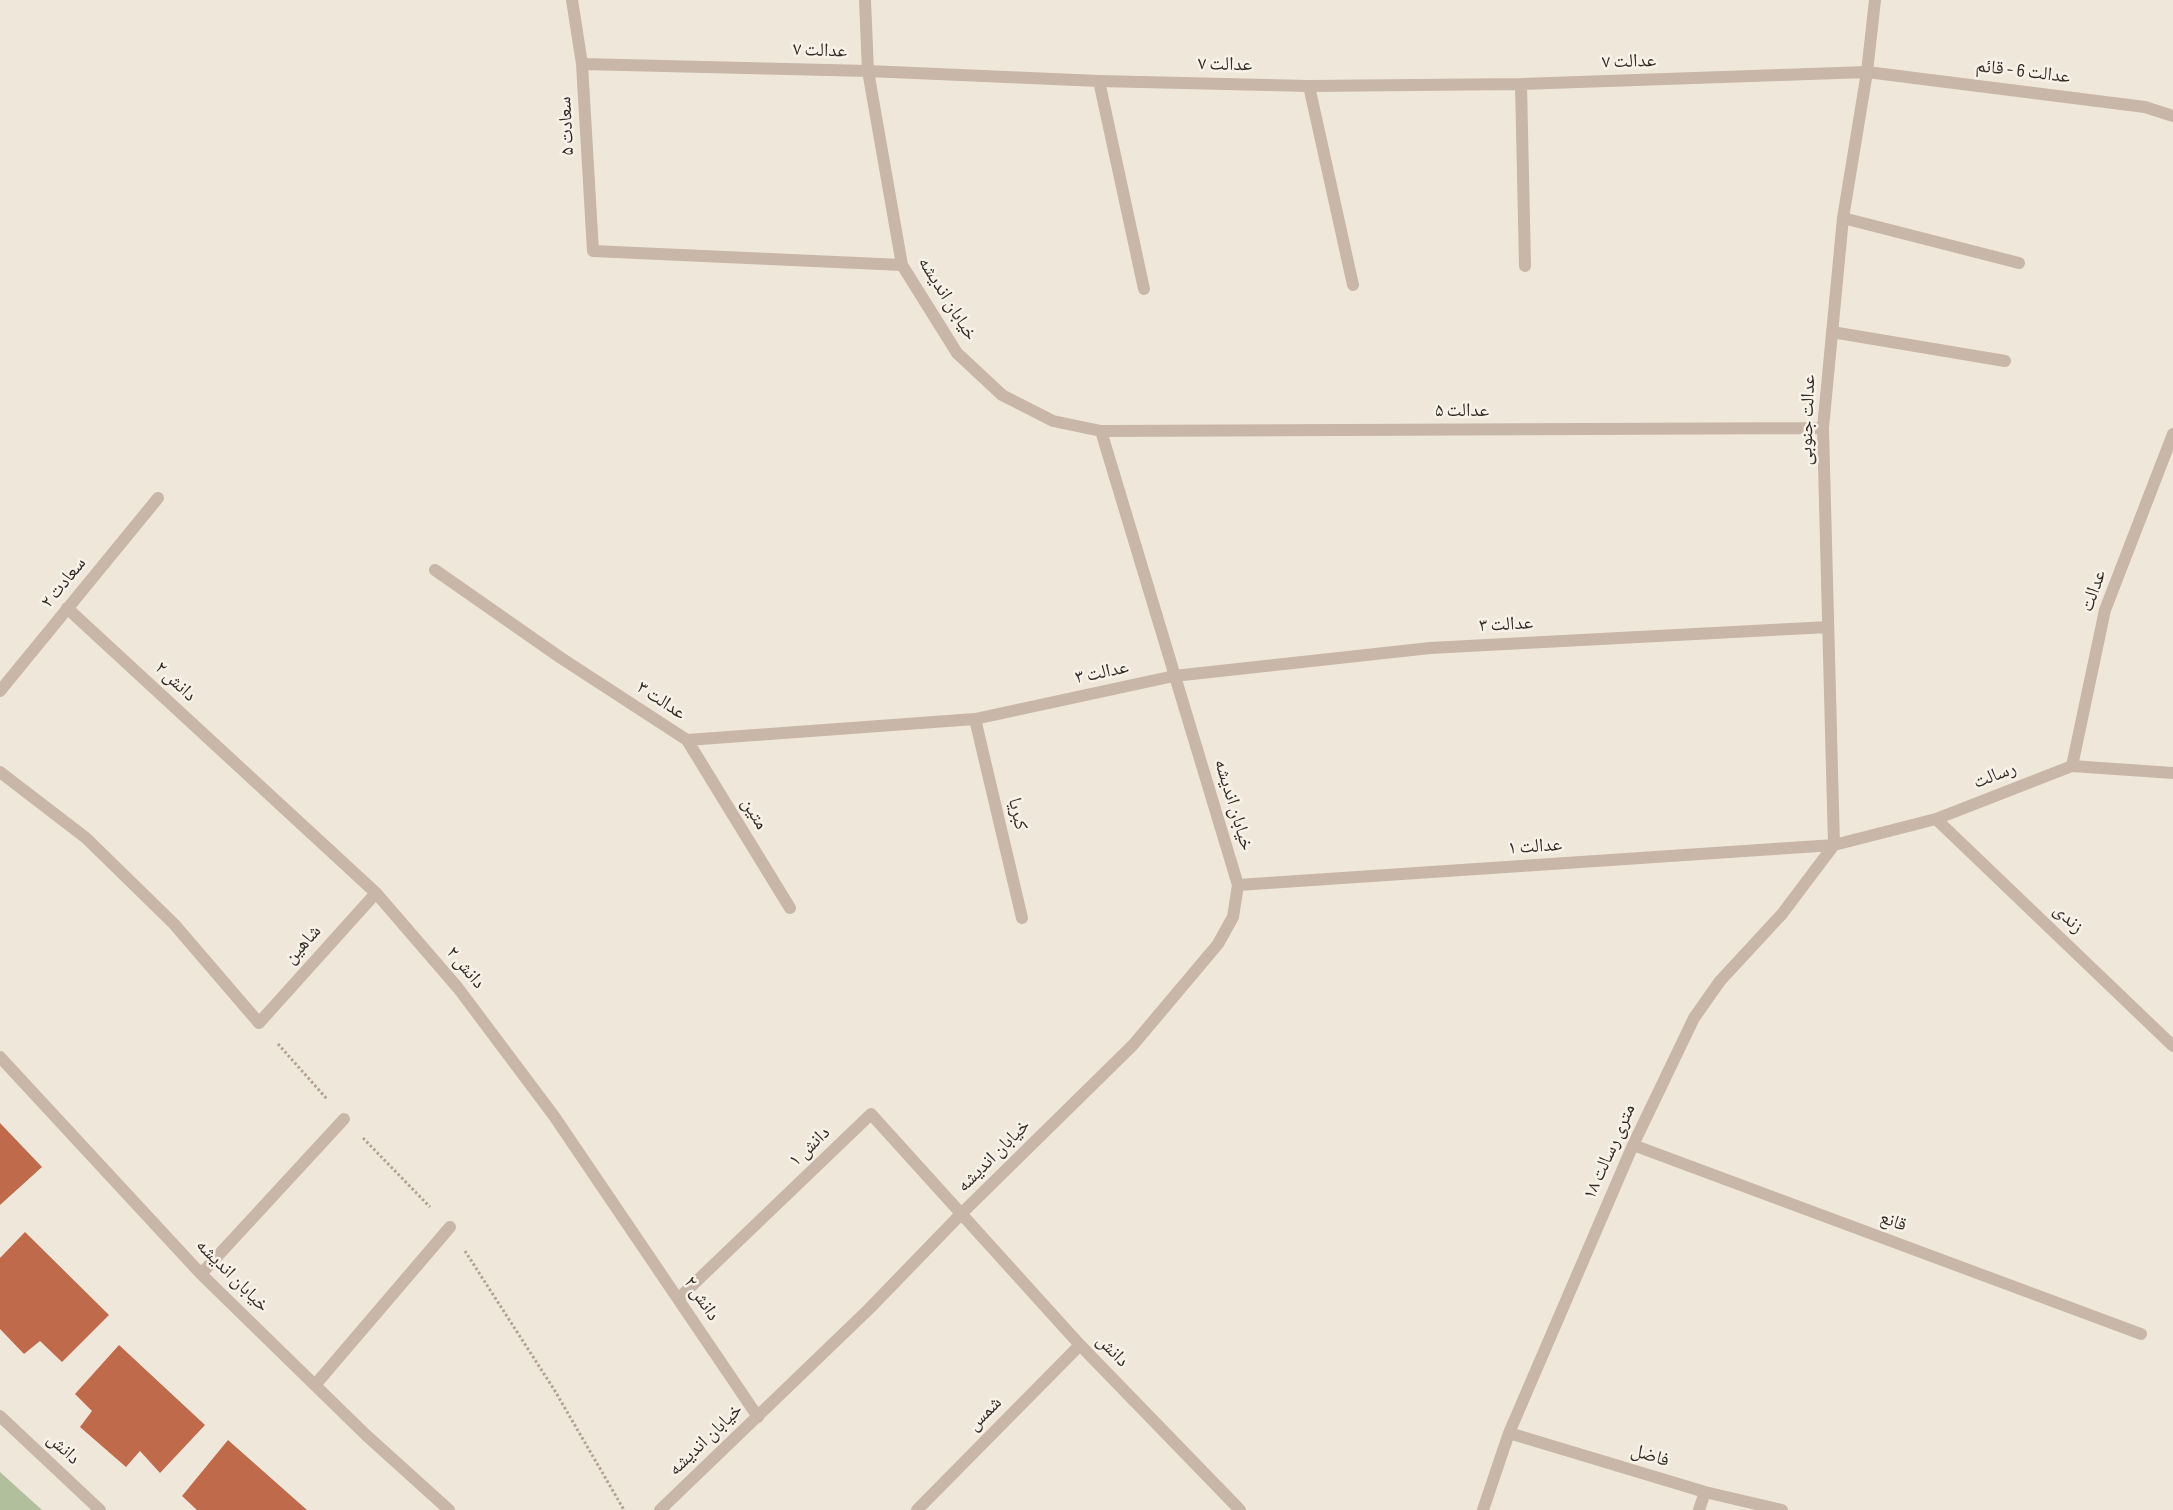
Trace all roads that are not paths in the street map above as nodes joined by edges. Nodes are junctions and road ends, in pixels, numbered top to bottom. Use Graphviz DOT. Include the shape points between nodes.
graph roads {
  1 [pos="572,0"];
  2 [pos="865,0"];
  3 [pos="1876,0"];
  4 [pos="582,64"];
  5 [pos="868,71"];
  6 [pos="1867,72"];
  7 [pos="1099,81"];
  8 [pos="1521,84"];
  9 [pos="1309,86"];
  10 [pos="2173,116"];
  11 [pos="1843,218"];
  12 [pos="2019,263"];
  13 [pos="902,266"];
  14 [pos="1525,266"];
  15 [pos="1353,285"];
  16 [pos="1144,289"];
  17 [pos="1832,332"];
  18 [pos="2005,361"];
  19 [pos="1823,428"];
  20 [pos="1101,431"];
  21 [pos="2173,434"];
  22 [pos="158,498"];
  23 [pos="434,570"];
  24 [pos="67,608"];
  25 [pos="1828,626"];
  26 [pos="1174,676"];
  27 [pos="0,691"];
  28 [pos="975,718"];
  29 [pos="687,740"];
  30 [pos="2072,766"];
  31 [pos="0,772"];
  32 [pos="2173,773"];
  33 [pos="1936,819"];
  34 [pos="1834,845"];
  35 [pos="1238,885"];
  36 [pos="376,893"];
  37 [pos="790,908"];
  38 [pos="1022,918"];
  39 [pos="2173,1046"];
  40 [pos="0,1057"];
  41 [pos="344,1119"];
  42 [pos="1633,1145"];
  43 [pos="960,1215"];
  44 [pos="450,1227"];
  45 [pos="201,1274"];
  46 [pos="678,1299"];
  47 [pos="2141,1334"];
  48 [pos="1080,1345"];
  49 [pos="315,1385"];
  50 [pos="0,1416"];
  51 [pos="758,1417"];
  52 [pos="1509,1433"];
  53 [pos="1706,1492"];
  54 [pos="100,1510"];
  55 [pos="448,1510"];
  56 [pos="660,1510"];
  57 [pos="917,1510"];
  58 [pos="1240,1510"];
  59 [pos="1483,1510"];
  60 [pos="1699,1510"];
  61 [pos="1782,1510"];
  1 -- 4 [label="street, سعادت ۵"];
  2 -- 5 [label="street, خیابان اندیشه"];
  3 -- 6 [label="street, عدالت جنوبی"];
  4 -- 5 [label="street, عدالت ۷"];
  4 -- 13 [label="street, سعادت ۵" via="593,251"];
  5 -- 7 [label="street, عدالت ۷"];
  5 -- 13 [label="street, خیابان اندیشه"];
  6 -- 8 [label="street, عدالت ۷"];
  6 -- 10 [label="street, عدالت 6 - قائم" via="2145,107"];
  6 -- 11 [label="street, عدالت جنوبی"];
  7 -- 9 [label="street, عدالت ۷"];
  7 -- 16 [label="street"];
  8 -- 9 [label="street, عدالت ۷"];
  8 -- 14 [label="street"];
  9 -- 15 [label="street"];
  11 -- 12 [label="street"];
  11 -- 17 [label="street, عدالت جنوبی"];
  13 -- 20 [label="street, خیابان اندیشه" via="957,353 1002,395 1053,420"];
  17 -- 18 [label="street"];
  17 -- 19 [label="street, عدالت جنوبی"];
  19 -- 20 [label="street, عدالت ۵"];
  19 -- 25 [label="street, عدالت جنوبی"];
  20 -- 26 [label="street, خیابان اندیشه"];
  21 -- 30 [label="street, عدالت" via="2105,610"];
  22 -- 24 [label="street, سعادت ۲"];
  23 -- 29 [label="street, عدالت ۳"];
  24 -- 27 [label="street, سعادت ۲"];
  24 -- 36 [label="street, دانش ۲"];
  25 -- 26 [label="street, عدالت ۳" via="1430,648"];
  25 -- 34 [label="street, عدالت جنوبی"];
  26 -- 28 [label="street, عدالت ۳"];
  26 -- 35 [label="street, خیابان اندیشه"];
  28 -- 29 [label="street, عدالت ۳"];
  28 -- 38 [label="street, کبریا"];
  29 -- 37 [label="street, متین"];
  30 -- 32 [label="street, رسالت"];
  30 -- 33 [label="street, رسالت"];
  31 -- 36 [label="street, شاهین" via="86,838 174,924 259,1023"];
  33 -- 34 [label="street, رسالت"];
  33 -- 39 [label="street, زندی"];
  34 -- 35 [label="street, عدالت ۱"];
  34 -- 42 [label="street, ۱۸ متری رسالت" via="1782,914 1720,981 1694,1018"];
  35 -- 43 [label="street, خیابان اندیشه" via="1233,917 1218,944 1192,976 1133,1045"];
  36 -- 46 [label="street, دانش ۲" via="458,988 554,1116"];
  40 -- 45 [label="street, خیابان اندیشه"];
  41 -- 45 [label="street"];
  42 -- 47 [label="street, قانع"];
  42 -- 52 [label="street, ۱۸ متری رسالت"];
  43 -- 46 [label="street, دانش ۱" via="870,1114"];
  43 -- 48 [label="street, دانش"];
  43 -- 51 [label="street, خیابان اندیشه"];
  44 -- 49 [label="street"];
  45 -- 49 [label="street, خیابان اندیشه"];
  46 -- 51 [label="street, دانش ۲"];
  48 -- 57 [label="street, شمس"];
  48 -- 58 [label="street, دانش"];
  49 -- 55 [label="street, خیابان اندیشه"];
  50 -- 54 [label="street, دانش"];
  51 -- 56 [label="street, خیابان اندیشه"];
  52 -- 53 [label="street, فاضل"];
  52 -- 59 [label="street, ۱۸ متری رسالت"];
  53 -- 60 [label="street"];
  53 -- 61 [label="street, فاضل"];
}
